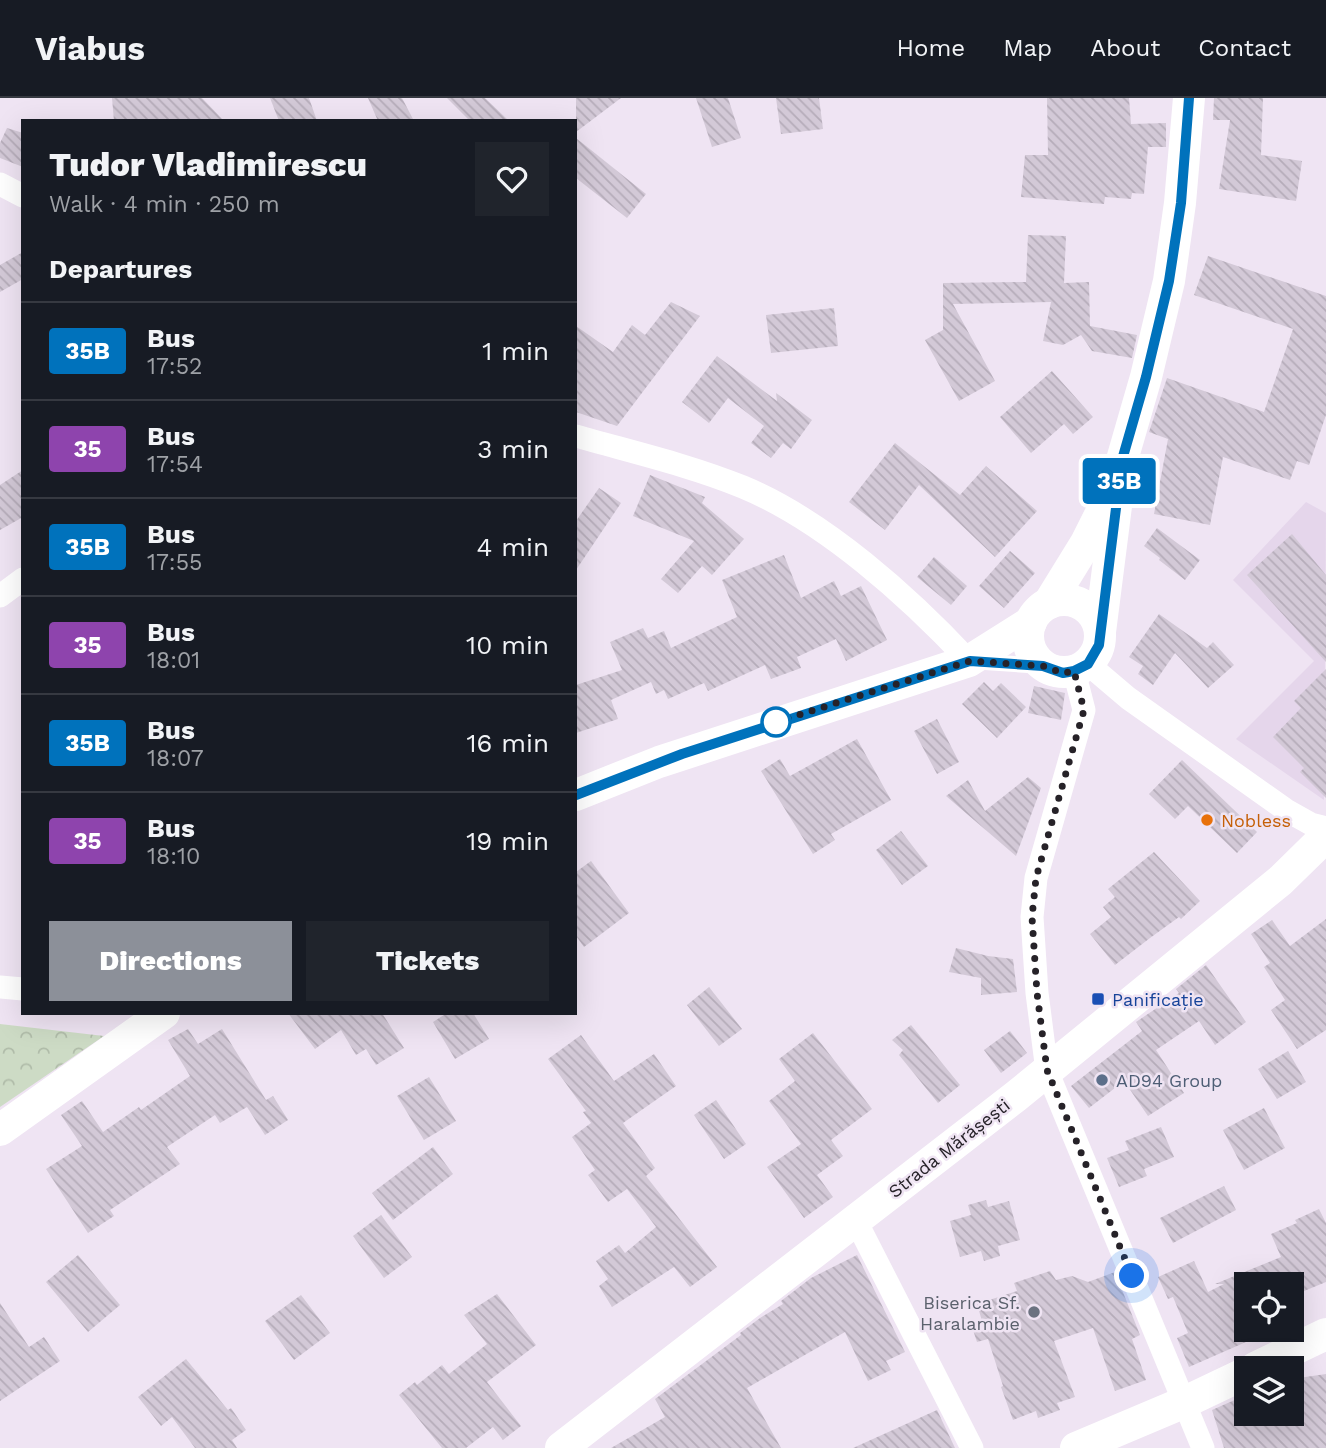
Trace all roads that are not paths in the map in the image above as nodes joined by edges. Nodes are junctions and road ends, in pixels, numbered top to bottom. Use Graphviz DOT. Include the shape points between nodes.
graph roads {
  1 [pos="1189,98"];
  2 [pos="0,184"];
  3 [pos="21,195"];
  4 [pos="577,436"];
  5 [pos="1122,460"];
  6 [pos="21,580"];
  7 [pos="0,596"];
  8 [pos="1040,613"];
  9 [pos="1100,632"];
  10 [pos="970,661"];
  11 [pos="1043,666"];
  12 [pos="1081,667"];
  13 [pos="577,795"];
  14 [pos="1326,828"];
  15 [pos="1326,836"];
  16 [pos="0,987"];
  17 [pos="21,989"];
  18 [pos="161,1015"];
  19 [pos="1047,1070"];
  20 [pos="0,1130"];
  21 [pos="856,1221"];
  22 [pos="1326,1334"];
  23 [pos="1280,1356"];
  24 [pos="1234,1379"];
  25 [pos="1185,1402"];
  26 [pos="562,1448"];
  27 [pos="972,1448"];
  28 [pos="1076,1448"];
  29 [pos="1203,1448"];
  1 -- 5 [label="street" via="1169,281"];
  2 -- 3 [label="street"];
  4 -- 10 [label="street" via="686,467 794,513 867,566 933,622"];
  5 -- 8 [label="street" via="1086,543"];
  5 -- 9 [label="street"];
  6 -- 7 [label="street"];
  8 -- 9 [label="street" via="1071,601 1091,612"];
  8 -- 10 [label="street"];
  8 -- 11 [label="street" via="1028,634 1034,657"];
  9 -- 12 [label="street" via="1099,645"];
  10 -- 11 [label="street"];
  10 -- 13 [label="street" via="685,753"];
  11 -- 12 [label="street" via="1063,673"];
  12 -- 14 [label="street" via="1286,810"];
  12 -- 19 [label="street" via="1084,710 1036,878 1032,917"];
  15 -- 19 [label="street, Strada Mărășești" via="1280,881"];
  16 -- 17 [label="street"];
  18 -- 20 [label="street"];
  19 -- 21 [label="street, Strada Mărășești"];
  19 -- 25 [label="street"];
  21 -- 26 [label="street, Strada Mărășești"];
  21 -- 27 [label="street"];
  22 -- 23 [label="street"];
  24 -- 25 [label="street"];
  25 -- 28 [label="street"];
  25 -- 29 [label="street"];
}
